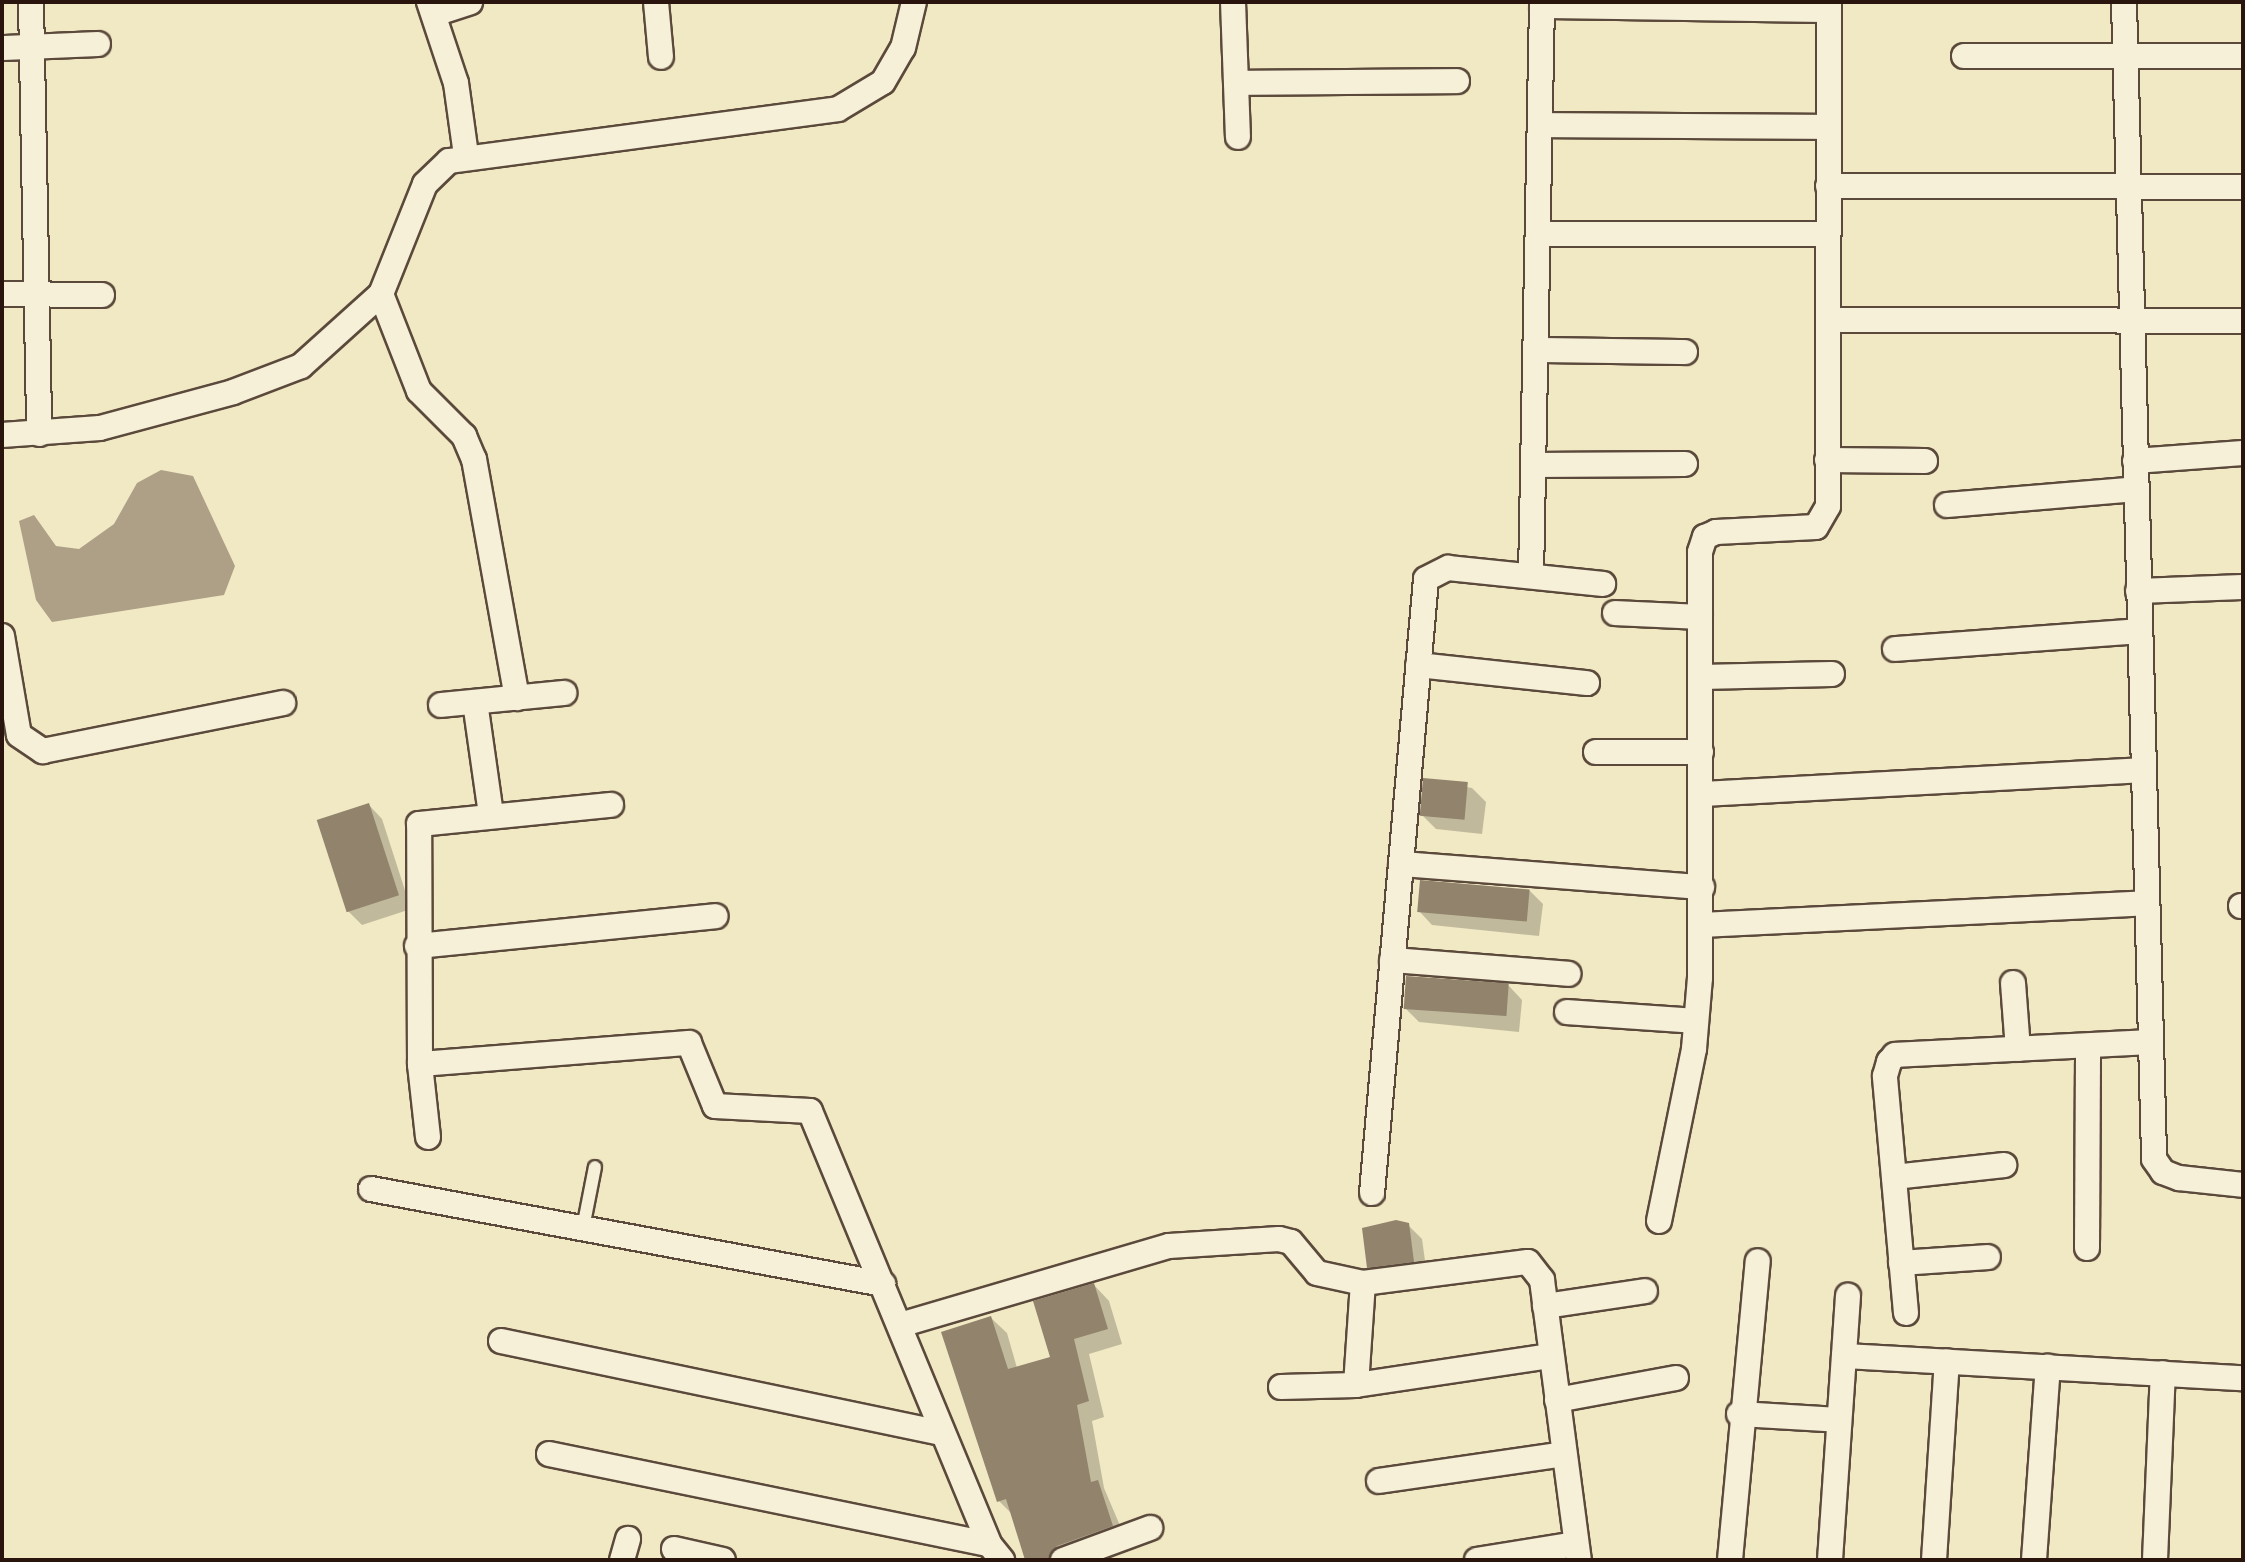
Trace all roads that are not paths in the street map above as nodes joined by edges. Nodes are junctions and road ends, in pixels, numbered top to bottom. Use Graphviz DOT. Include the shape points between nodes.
graph roads {
  1 [pos="32,2"];
  2 [pos="470,2"];
  3 [pos="656,2"];
  4 [pos="914,2"];
  5 [pos="1233,2"];
  6 [pos="2124,2"];
  7 [pos="1542,4"];
  8 [pos="1829,6"];
  9 [pos="432,8"];
  10 [pos="98,44"];
  11 [pos="32,47"];
  12 [pos="2,48"];
  13 [pos="1964,56"];
  14 [pos="2243,56"];
  15 [pos="661,57"];
  16 [pos="2125,59"];
  17 [pos="1457,80"];
  18 [pos="1236,83"];
  19 [pos="1540,125"];
  20 [pos="1828,127"];
  21 [pos="1238,137"];
  22 [pos="466,155"];
  23 [pos="1828,186"];
  24 [pos="2128,186"];
  25 [pos="2243,187"];
  26 [pos="1538,234"];
  27 [pos="1828,234"];
  28 [pos="2,294"];
  29 [pos="36,294"];
  30 [pos="381,294"];
  31 [pos="102,295"];
  32 [pos="1828,320"];
  33 [pos="2132,321"];
  34 [pos="2243,321"];
  35 [pos="1537,350"];
  36 [pos="1685,352"];
  37 [pos="39,434"];
  38 [pos="2,435"];
  39 [pos="2243,453"];
  40 [pos="1828,460"];
  41 [pos="1925,461"];
  42 [pos="2135,461"];
  43 [pos="1685,464"];
  44 [pos="1534,465"];
  45 [pos="2136,489"];
  46 [pos="1947,505"];
  47 [pos="1531,576"];
  48 [pos="1603,584"];
  49 [pos="2243,587"];
  50 [pos="2138,591"];
  51 [pos="1615,613"];
  52 [pos="1700,617"];
  53 [pos="2139,631"];
  54 [pos="2,636"];
  55 [pos="1895,649"];
  56 [pos="1418,666"];
  57 [pos="1832,674"];
  58 [pos="1701,677"];
  59 [pos="1587,683"];
  60 [pos="564,693"];
  61 [pos="517,698"];
  62 [pos="475,702"];
  63 [pos="283,703"];
  64 [pos="441,705"];
  65 [pos="1596,752"];
  66 [pos="1701,752"];
  67 [pos="2143,770"];
  68 [pos="1701,794"];
  69 [pos="611,805"];
  70 [pos="491,815"];
  71 [pos="1401,864"];
  72 [pos="1702,887"];
  73 [pos="2146,903"];
  74 [pos="715,916"];
  75 [pos="1701,925"];
  76 [pos="417,946"];
  77 [pos="1392,961"];
  78 [pos="1568,974"];
  79 [pos="2013,983"];
  80 [pos="1567,1012"];
  81 [pos="1696,1021"];
  82 [pos="2149,1042"];
  83 [pos="2088,1046"];
  84 [pos="2018,1049"];
  85 [pos="420,1064"];
  86 [pos="428,1137"];
  87 [pos="2004,1165"];
  88 [pos="595,1167"];
  89 [pos="1894,1177"];
  90 [pos="2243,1185"];
  91 [pos="371,1189"];
  92 [pos="1373,1193"];
  93 [pos="1659,1221"];
  94 [pos="583,1228"];
  95 [pos="2087,1248"];
  96 [pos="1988,1257"];
  97 [pos="1758,1261"];
  98 [pos="1902,1263"];
  99 [pos="1363,1283"];
  100 [pos="883,1284"];
  101 [pos="1645,1291"];
  102 [pos="1848,1296"];
  103 [pos="1545,1306"];
  104 [pos="1906,1313"];
  105 [pos="900,1325"];
  106 [pos="501,1341"];
  107 [pos="1551,1356"];
  108 [pos="1844,1356"];
  109 [pos="1947,1362"];
  110 [pos="2048,1367"];
  111 [pos="2163,1374"];
  112 [pos="1676,1378"];
  113 [pos="2243,1378"];
  114 [pos="1356,1385"];
  115 [pos="1282,1387"];
  116 [pos="1558,1400"];
  117 [pos="1739,1414"];
  118 [pos="1839,1420"];
  119 [pos="943,1433"];
  120 [pos="549,1454"];
  121 [pos="1564,1454"];
  122 [pos="1379,1481"];
  123 [pos="1150,1528"];
  124 [pos="674,1549"];
  125 [pos="995,1552"];
  126 [pos="1577,1552"];
  127 [pos="723,1560"];
  128 [pos="1063,1560"];
  129 [pos="1477,1560"];
  130 [pos="1730,1560"];
  131 [pos="1830,1560"];
  132 [pos="1934,1560"];
  133 [pos="2034,1560"];
  134 [pos="2155,1560"];
  1 -- 11 [label="street"];
  2 -- 9 [label="street"];
  3 -- 15 [label="street"];
  4 -- 22 [label="street" via="903,48 883,82 838,109"];
  5 -- 18 [label="street"];
  6 -- 16 [label="street"];
  7 -- 8 [label="street"];
  7 -- 19 [label="street"];
  8 -- 20 [label="street"];
  9 -- 22 [label="street" via="456,83"];
  10 -- 11 [label="street"];
  11 -- 12 [label="street"];
  11 -- 29 [label="street"];
  13 -- 16 [label="street"];
  14 -- 16 [label="street"];
  16 -- 24 [label="street"];
  17 -- 18 [label="street"];
  18 -- 21 [label="street"];
  19 -- 20 [label="street"];
  19 -- 26 [label="street"];
  20 -- 23 [label="street"];
  22 -- 30 [label="street" via="433,171 425,184"];
  23 -- 24 [label="street"];
  23 -- 27 [label="street"];
  24 -- 25 [label="street"];
  24 -- 33 [label="street"];
  26 -- 27 [label="street"];
  26 -- 35 [label="street"];
  27 -- 32 [label="street"];
  28 -- 29 [label="street"];
  29 -- 31 [label="street"];
  29 -- 37 [label="street"];
  30 -- 37 [label="street" via="317,355 270,379 100,428"];
  30 -- 61 [label="street" via="419,391 464,436 474,459"];
  32 -- 33 [label="street"];
  32 -- 40 [label="street"];
  33 -- 34 [label="street"];
  33 -- 42 [label="street"];
  35 -- 36 [label="street"];
  35 -- 44 [label="street"];
  37 -- 38 [label="street"];
  39 -- 42 [label="street"];
  40 -- 41 [label="street"];
  40 -- 52 [label="street" via="1828,506 1816,527 1705,537"];
  42 -- 45 [label="street"];
  43 -- 44 [label="street"];
  44 -- 47 [label="street"];
  45 -- 46 [label="street"];
  45 -- 50 [label="street"];
  47 -- 48 [label="street"];
  47 -- 56 [label="street" via="1434,569 1424,592"];
  49 -- 50 [label="street"];
  50 -- 53 [label="street"];
  51 -- 52 [label="street"];
  52 -- 58 [label="street"];
  53 -- 55 [label="street"];
  53 -- 67 [label="street"];
  54 -- 63 [label="street" via="19,735 43,751"];
  56 -- 59 [label="street"];
  56 -- 71 [label="street"];
  57 -- 58 [label="street"];
  58 -- 66 [label="street"];
  60 -- 61 [label="street"];
  61 -- 62 [label="street"];
  62 -- 64 [label="street"];
  62 -- 70 [label="street"];
  65 -- 66 [label="street"];
  66 -- 68 [label="street"];
  67 -- 68 [label="street"];
  67 -- 73 [label="street"];
  68 -- 72 [label="street"];
  69 -- 70 [label="street"];
  70 -- 76 [label="street" via="419,824"];
  71 -- 72 [label="street"];
  71 -- 77 [label="street"];
  72 -- 75 [label="street"];
  73 -- 75 [label="street"];
  73 -- 82 [label="street"];
  74 -- 76 [label="street"];
  75 -- 81 [label="street"];
  76 -- 85 [label="street"];
  77 -- 78 [label="street"];
  77 -- 92 [label="street"];
  79 -- 84 [label="street"];
  80 -- 81 [label="street"];
  81 -- 93 [label="street"];
  82 -- 83 [label="street"];
  82 -- 90 [label="street" via="2154,1159 2162,1172"];
  83 -- 84 [label="street"];
  83 -- 95 [label="street"];
  84 -- 89 [label="street" via="1895,1055 1885,1076"];
  85 -- 86 [label="street"];
  85 -- 100 [label="street" via="689,1043 715,1106 797,1107 818,1121"];
  87 -- 89 [label="street"];
  88 -- 94 [label="lane"];
  89 -- 98 [label="street"];
  91 -- 94 [label="street"];
  94 -- 100 [label="street"];
  96 -- 98 [label="street"];
  97 -- 117 [label="street"];
  98 -- 104 [label="street"];
  99 -- 103 [label="street" via="1517,1261 1537,1268"];
  99 -- 105 [label="street" via="1317,1273 1291,1242 1279,1239 1169,1246"];
  99 -- 114 [label="street"];
  100 -- 105 [label="street"];
  101 -- 103 [label="street"];
  102 -- 108 [label="street"];
  103 -- 107 [label="street"];
  105 -- 119 [label="street"];
  106 -- 119 [label="street"];
  107 -- 114 [label="street"];
  107 -- 116 [label="street"];
  108 -- 109 [label="street"];
  108 -- 118 [label="street"];
  109 -- 110 [label="street"];
  109 -- 132 [label="street"];
  110 -- 111 [label="street"];
  110 -- 133 [label="street"];
  111 -- 113 [label="street"];
  111 -- 134 [label="street"];
  112 -- 116 [label="street"];
  114 -- 115 [label="street"];
  116 -- 121 [label="street"];
  117 -- 118 [label="street"];
  117 -- 130 [label="street"];
  118 -- 131 [label="street"];
  119 -- 125 [label="street"];
  120 -- 125 [label="street"];
  121 -- 122 [label="street"];
  121 -- 126 [label="street"];
  123 -- 128 [label="street"];
  124 -- 127 [label="street"];
  126 -- 129 [label="street"];
}
